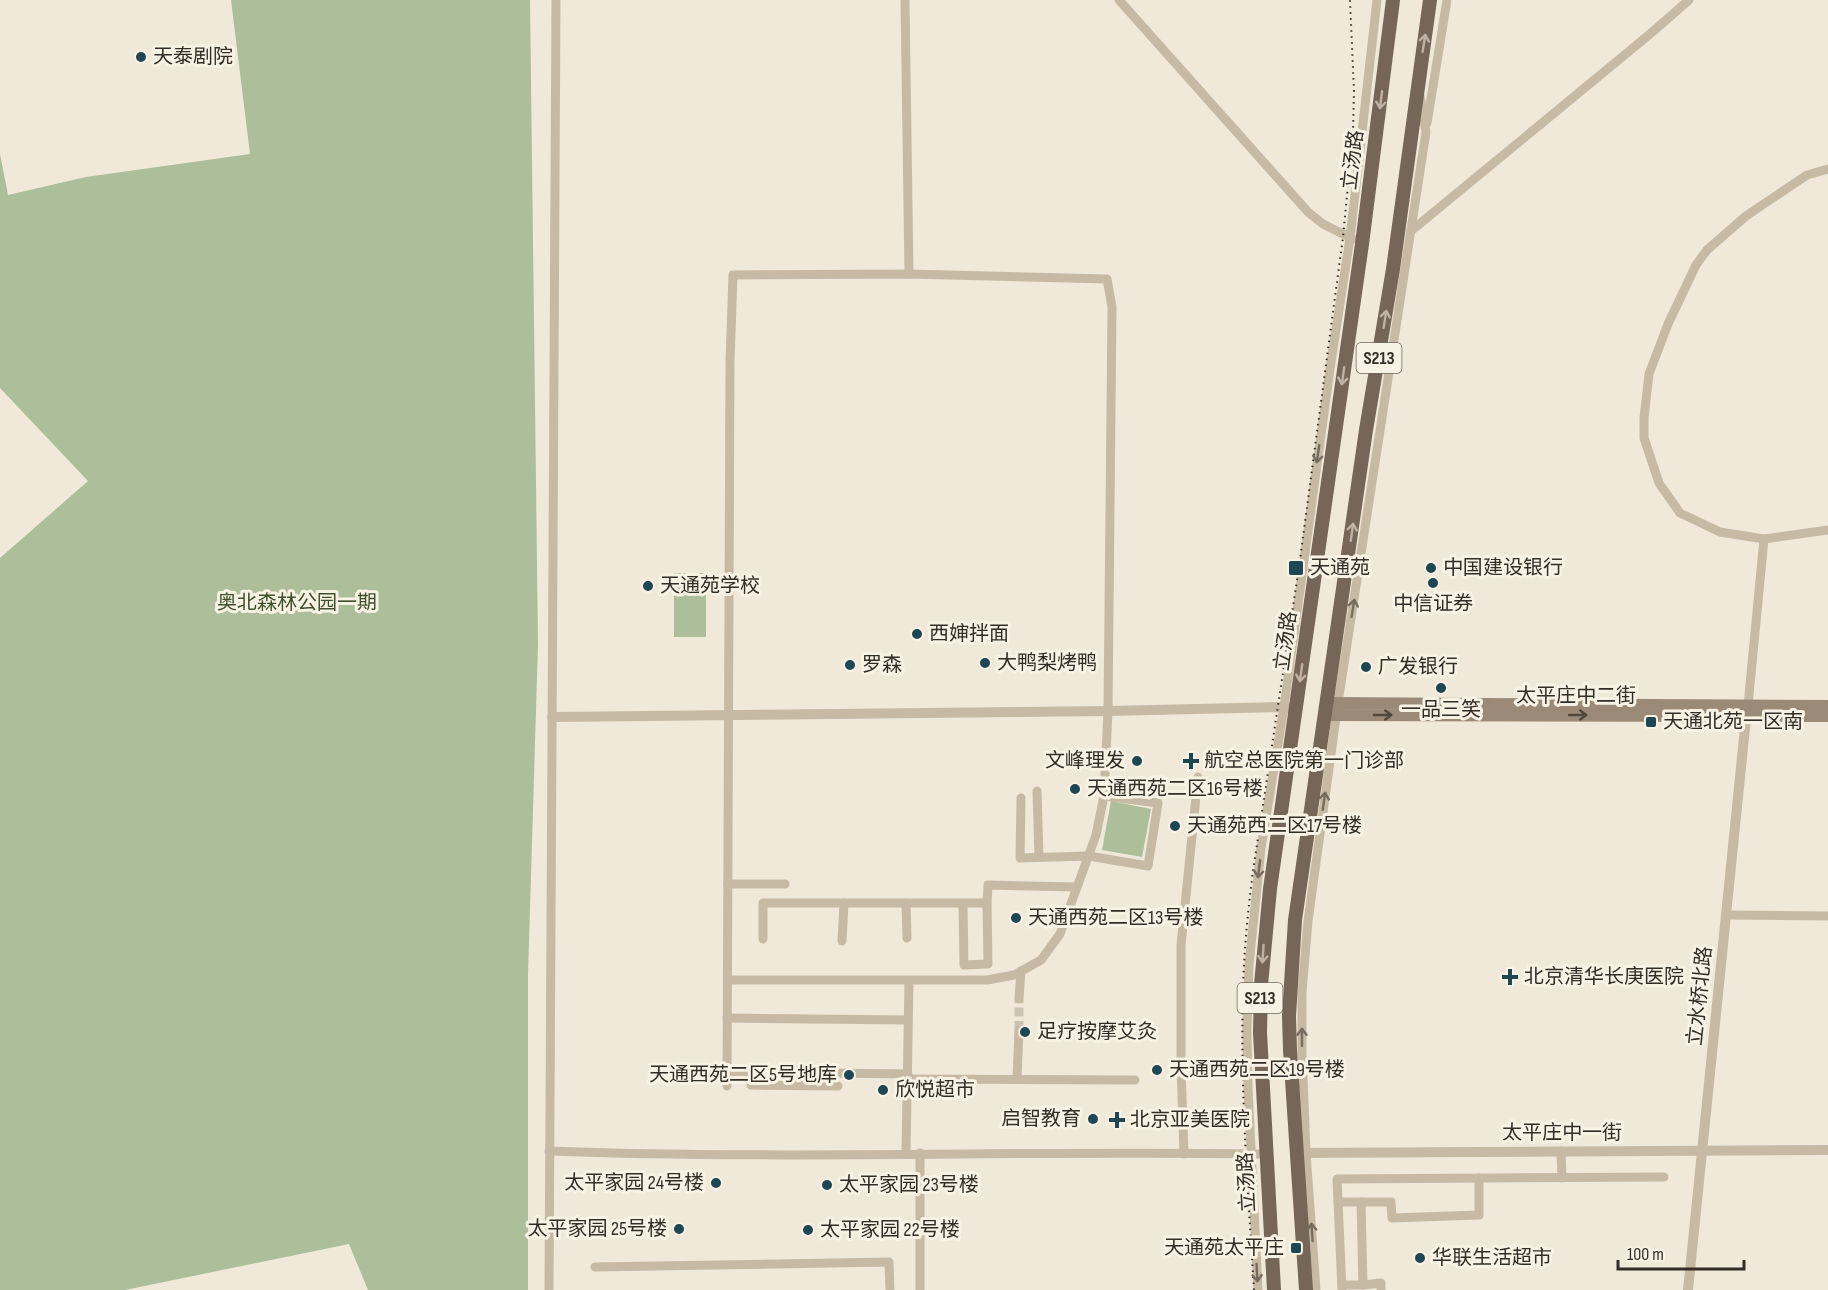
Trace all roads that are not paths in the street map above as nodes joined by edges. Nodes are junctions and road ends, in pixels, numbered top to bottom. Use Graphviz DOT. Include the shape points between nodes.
graph roads {
  1 [pos="556,0"];
  2 [pos="905,0"];
  3 [pos="1119,0"];
  4 [pos="1377,0"];
  5 [pos="1394,0"];
  6 [pos="1430,0"];
  7 [pos="1447,0"];
  8 [pos="1689,0"];
  9 [pos="1418,80"];
  10 [pos="1426,132"];
  11 [pos="1828,169"];
  12 [pos="1411,231"];
  13 [pos="1356,241"];
  14 [pos="909,274"];
  15 [pos="1828,530"];
  16 [pos="1764,539"];
  17 [pos="1828,705"];
  18 [pos="1290,708"];
  19 [pos="1331,709"];
  20 [pos="1108,711"];
  21 [pos="1747,711"];
  22 [pos="729,715"];
  23 [pos="1828,716"];
  24 [pos="552,717"];
  25 [pos="1198,777"];
  26 [pos="1037,791"];
  27 [pos="1104,796"];
  28 [pos="1021,798"];
  29 [pos="1089,856"];
  30 [pos="1039,857"];
  31 [pos="728,884"];
  32 [pos="785,884"];
  33 [pos="1077,887"];
  34 [pos="844,903"];
  35 [pos="906,903"];
  36 [pos="987,903"];
  37 [pos="963,904"];
  38 [pos="1727,915"];
  39 [pos="1828,916"];
  40 [pos="906,938"];
  41 [pos="763,939"];
  42 [pos="842,940"];
  43 [pos="1021,971"];
  44 [pos="728,980"];
  45 [pos="909,981"];
  46 [pos="1019,999"];
  47 [pos="727,1018"];
  48 [pos="908,1020"];
  49 [pos="1019,1030"];
  50 [pos="727,1072"];
  51 [pos="829,1072"];
  52 [pos="908,1077"];
  53 [pos="1017,1079"];
  54 [pos="1135,1080"];
  55 [pos="727,1086"];
  56 [pos="838,1086"];
  57 [pos="1702,1150"];
  58 [pos="1828,1150"];
  59 [pos="549,1151"];
  60 [pos="1561,1151"];
  61 [pos="906,1153"];
  62 [pos="920,1153"];
  63 [pos="1301,1153"];
  64 [pos="1184,1154"];
  65 [pos="1258,1154"];
  66 [pos="1479,1178"];
  67 [pos="1562,1178"];
  68 [pos="1664,1178"];
  69 [pos="1338,1203"];
  70 [pos="1360,1203"];
  71 [pos="595,1266"];
  72 [pos="1363,1285"];
  73 [pos="1342,1288"];
  74 [pos="549,1290"];
  75 [pos="890,1290"];
  76 [pos="920,1290"];
  77 [pos="1258,1290"];
  78 [pos="1274,1290"];
  79 [pos="1306,1290"];
  80 [pos="1316,1290"];
  81 [pos="1381,1290"];
  82 [pos="1688,1290"];
  1 -- 24 [label="street"];
  2 -- 14 [label="street"];
  3 -- 13 [label="street" via="1308,212"];
  4 -- 13 [label="street, 立汤路 / S213"];
  5 -- 13 [label="main road, 立汤路 / S213, one-way"];
  9 -- 6 [label="main road, S213, one-way"];
  7 -- 10 [label="street"];
  8 -- 12 [label="street"];
  9 -- 10 [label="street, S213"];
  19 -- 9 [label="main road, S213, one-way" via="1366,430 1393,269"];
  10 -- 12 [label="street, S213"];
  11 -- 16 [label="street" via="1807,175 1746,216 1707,250 1668,324 1649,374 1644,438 1659,483 1680,513 1720,532"];
  19 -- 12 [label="street, S213, one-way"];
  13 -- 18 [label="main road, 立汤路 / S213, one-way"];
  14 -- 20 [label="street" via="1107,279 1112,307"];
  14 -- 22 [label="street" via="734,275 730,362"];
  15 -- 16 [label="street"];
  16 -- 21 [label="street"];
  17 -- 21 [label="main road, 太平庄中二街"];
  18 -- 20 [label="street"];
  18 -- 65 [label="main road, 立汤路 / S213, one-way" via="1260,985"];
  19 -- 21 [label="main road, 太平庄中二街"];
  63 -- 19 [label="main road, S213, one-way" via="1290,1050 1295,920"];
  20 -- 22 [label="street"];
  20 -- 27 [label="street"];
  21 -- 23 [label="main road, 太平庄中二街"];
  21 -- 38 [label="street, 立水桥北路"];
  22 -- 24 [label="street"];
  22 -- 31 [label="street"];
  24 -- 59 [label="street"];
  25 -- 64 [label="street" via="1181,945"];
  26 -- 30 [label="street"];
  27 -- 29 [label="street"];
  27 -- 29 [label="street" via="1158,803 1148,866"];
  28 -- 30 [label="street" via="1020,858"];
  29 -- 30 [label="street"];
  29 -- 33 [label="street"];
  31 -- 32 [label="street"];
  31 -- 44 [label="street"];
  33 -- 36 [label="street" via="988,885"];
  33 -- 43 [label="street" via="1060,934 1041,960"];
  34 -- 35 [label="street"];
  34 -- 41 [label="street" via="763,903"];
  34 -- 42 [label="street"];
  35 -- 37 [label="street"];
  35 -- 40 [label="street"];
  36 -- 37 [label="street"];
  36 -- 37 [label="street" via="988,964 964,965"];
  38 -- 39 [label="street"];
  38 -- 57 [label="street, 立水桥北路"];
  43 -- 45 [label="street" via="987,980"];
  43 -- 46 [label="street"];
  44 -- 45 [label="street"];
  44 -- 47 [label="street"];
  45 -- 48 [label="street"];
  47 -- 48 [label="street"];
  47 -- 50 [label="street"];
  48 -- 52 [label="street"];
  49 -- 53 [label="street"];
  50 -- 55 [label="street"];
  50 -- 56 [label="street" via="748,1072 751,1086"];
  51 -- 52 [label="street"];
  52 -- 53 [label="street"];
  52 -- 61 [label="street"];
  53 -- 54 [label="street"];
  57 -- 58 [label="street, 太平庄中一街"];
  57 -- 60 [label="street, 太平庄中一街"];
  57 -- 82 [label="street, 立水桥北路"];
  59 -- 61 [label="street" via="648,1155"];
  59 -- 74 [label="street"];
  60 -- 63 [label="street, 太平庄中一街"];
  60 -- 67 [label="street"];
  61 -- 62 [label="street"];
  62 -- 64 [label="street"];
  62 -- 76 [label="street"];
  63 -- 79 [label="main road, S213"];
  80 -- 63 [label="street, S213, one-way"];
  64 -- 65 [label="street"];
  65 -- 77 [label="street, 立汤路 / S213, one-way"];
  65 -- 78 [label="main road, 立汤路 / S213"];
  66 -- 67 [label="street"];
  66 -- 69 [label="street" via="1337,1179"];
  66 -- 70 [label="street" via="1479,1215 1392,1218 1391,1202"];
  67 -- 68 [label="street"];
  69 -- 70 [label="street"];
  69 -- 73 [label="street"];
  70 -- 72 [label="street"];
  71 -- 75 [label="street" via="889,1262"];
  72 -- 73 [label="street"];
  72 -- 81 [label="street" via="1381,1283"];
}
